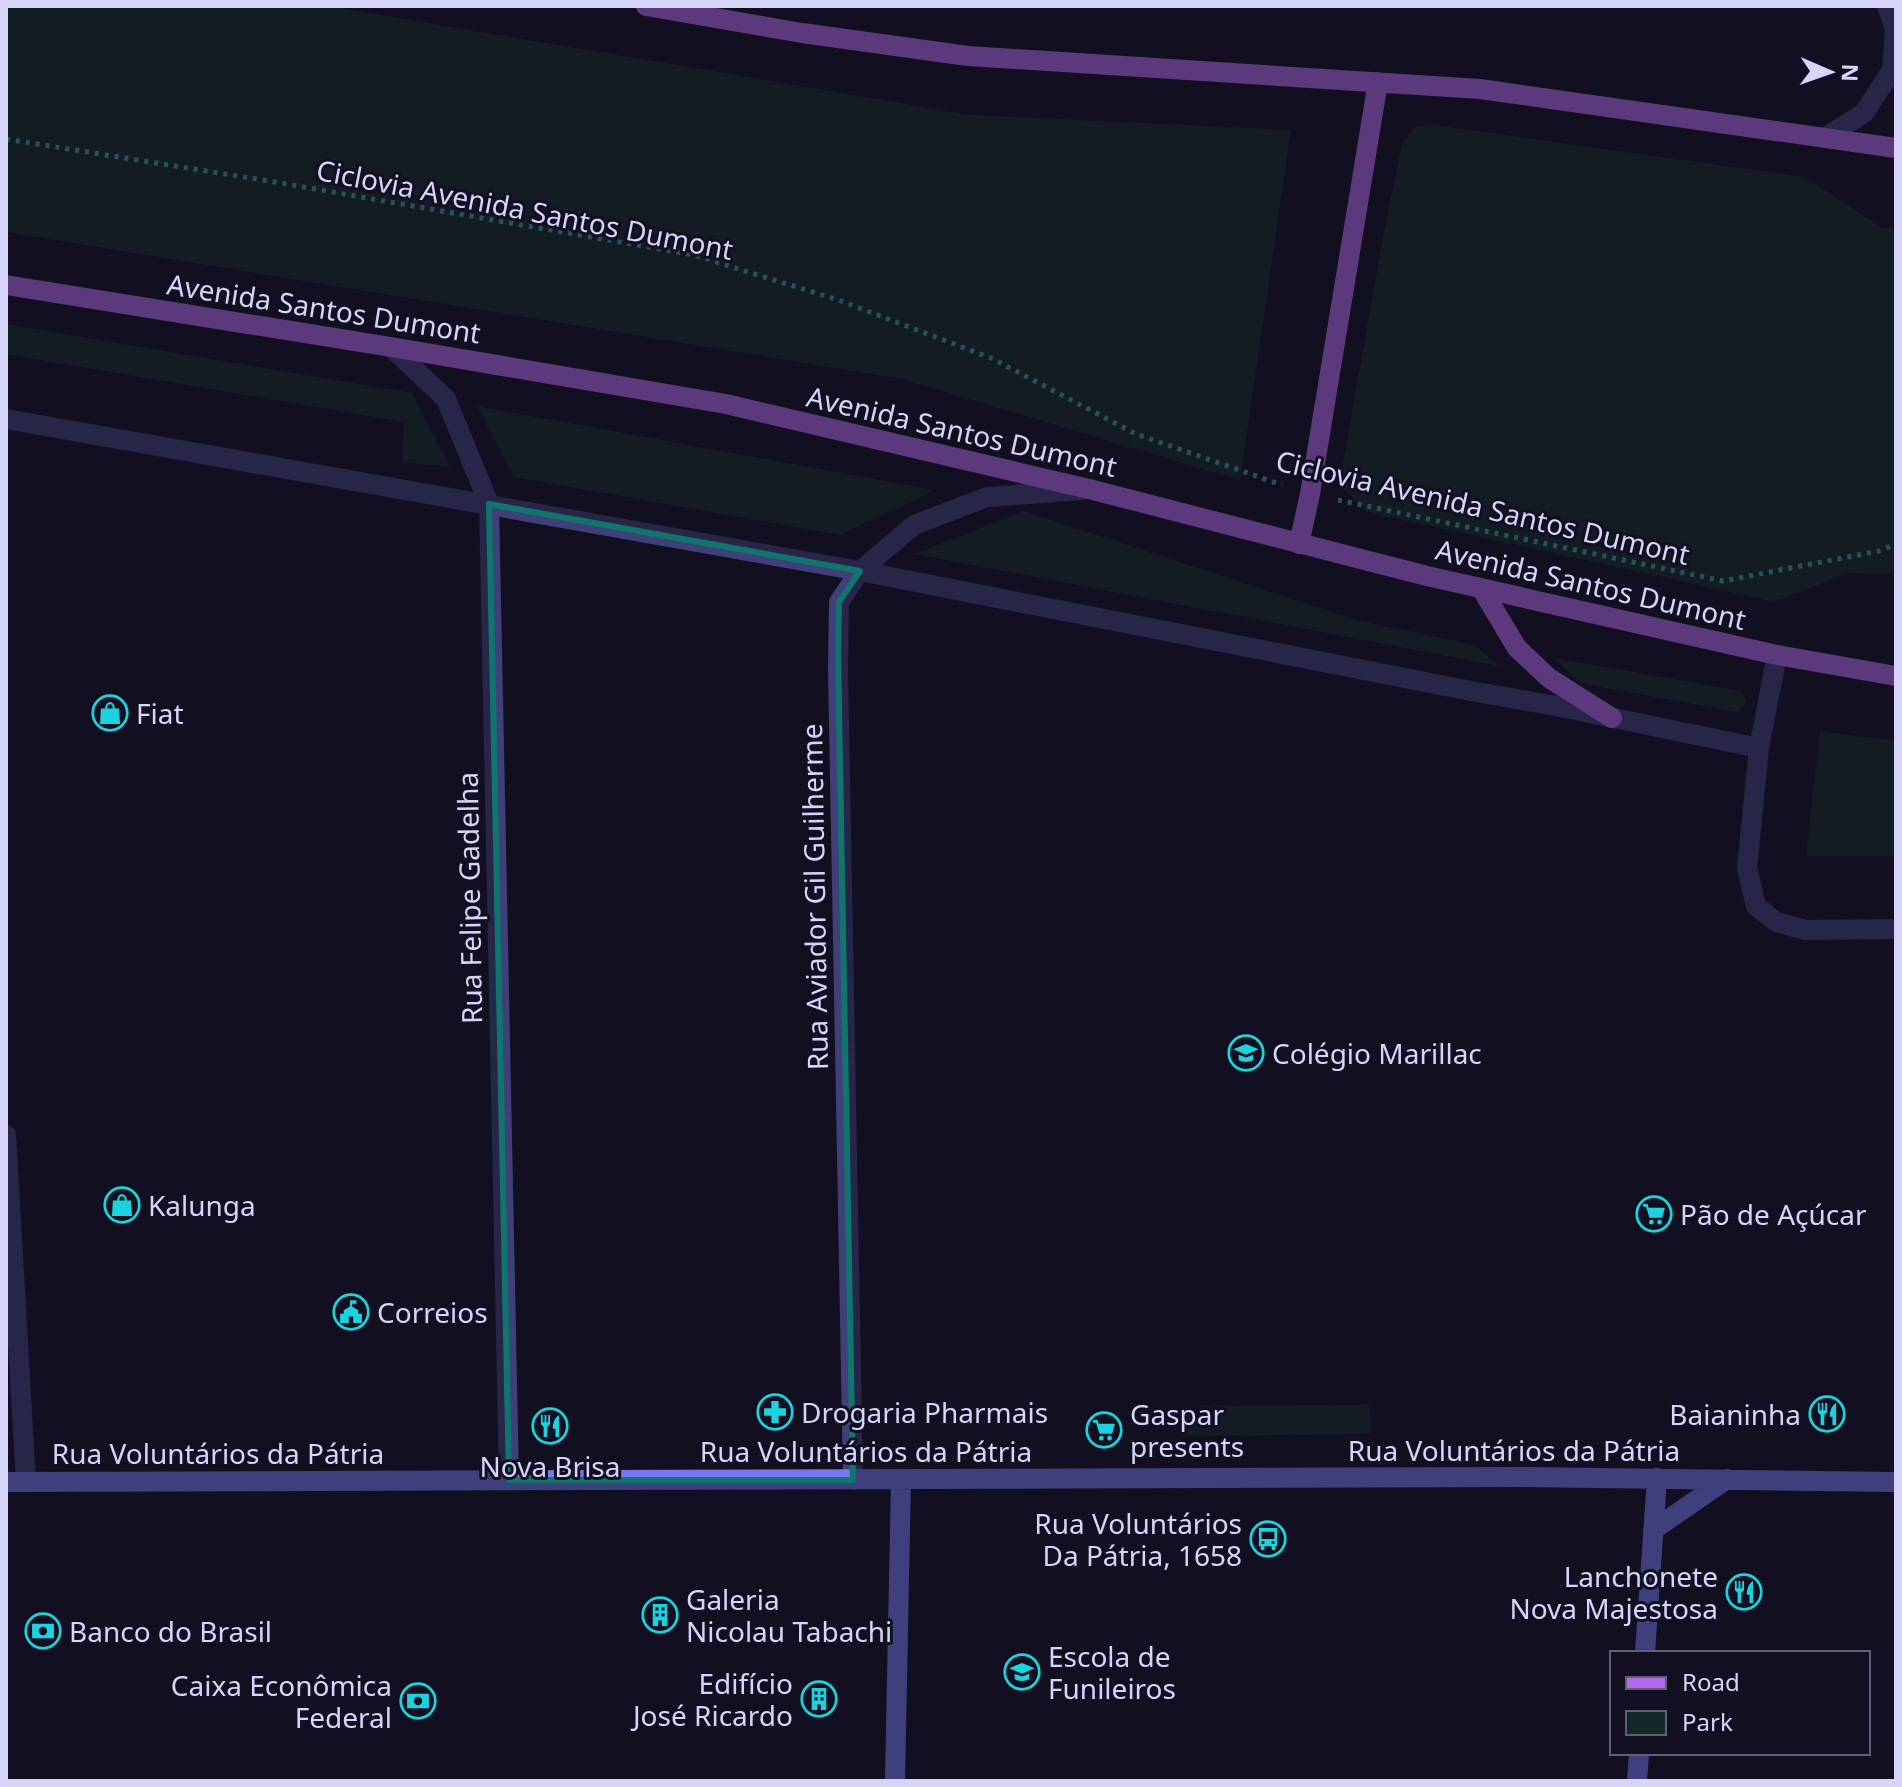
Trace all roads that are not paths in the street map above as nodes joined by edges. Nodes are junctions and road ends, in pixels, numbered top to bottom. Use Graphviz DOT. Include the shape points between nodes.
graph roads {
  1 [pos="646,6"];
  2 [pos="1887,6"];
  3 [pos="1378,82"];
  4 [pos="1824,138"];
  5 [pos="1896,148"];
  6 [pos="6,285"];
  7 [pos="391,347"];
  8 [pos="6,419"];
  9 [pos="1089,489"];
  10 [pos="489,504"];
  11 [pos="1299,544"];
  12 [pos="860,571"];
  13 [pos="1481,588"];
  14 [pos="1777,655"];
  15 [pos="1896,676"];
  16 [pos="1612,718"];
  17 [pos="1759,748"];
  18 [pos="1896,929"];
  19 [pos="6,1135"];
  20 [pos="1657,1478"];
  21 [pos="901,1479"];
  22 [pos="1727,1479"];
  23 [pos="509,1480"];
  24 [pos="853,1480"];
  25 [pos="16,1482"];
  26 [pos="1896,1482"];
  27 [pos="1653,1530"];
  28 [pos="1645,1651"];
  29 [pos="1639,1755"];
  30 [pos="895,1781"];
  31 [pos="1637,1781"];
  1 -- 3 [label="main road" via="968,56"];
  2 -- 4 [label="street" via="1895,29 1892,70 1864,113"];
  3 -- 4 [label="main road" via="1480,89"];
  3 -- 11 [label="main road"];
  4 -- 5 [label="main road"];
  6 -- 7 [label="main road, Avenida Santos Dumont"];
  7 -- 9 [label="main road, Avenida Santos Dumont" via="726,404"];
  7 -- 10 [label="street, Rua Felipe Gadelha" via="446,399"];
  8 -- 10 [label="street"];
  9 -- 11 [label="main road, Avenida Santos Dumont"];
  9 -- 12 [label="street, Rua Aviador Gil Guilherme" via="987,497 914,525"];
  10 -- 12 [label="street"];
  10 -- 23 [label="street, Rua Felipe Gadelha"];
  11 -- 13 [label="main road, Avenida Santos Dumont"];
  12 -- 16 [label="street"];
  12 -- 24 [label="street, Rua Aviador Gil Guilherme" via="839,602 838,654"];
  13 -- 14 [label="main road, Avenida Santos Dumont"];
  13 -- 16 [label="main road" via="1517,648 1549,678"];
  14 -- 15 [label="main road, Avenida Santos Dumont"];
  14 -- 17 [label="street"];
  16 -- 17 [label="street"];
  17 -- 18 [label="street" via="1747,868 1756,906 1776,922 1806,930"];
  19 -- 25 [label="street"];
  20 -- 21 [label="main road, Rua Voluntários da Pátria"];
  20 -- 22 [label="main road, Rua Voluntários da Pátria"];
  20 -- 27 [label="main road"];
  21 -- 24 [label="main road, Rua Voluntários da Pátria"];
  21 -- 30 [label="main road"];
  22 -- 26 [label="main road, Rua Voluntários da Pátria"];
  22 -- 27 [label="main road, Rua Voluntários da Pátria"];
  23 -- 24 [label="main road, Rua Voluntários da Pátria"];
  23 -- 25 [label="main road, Rua Voluntários da Pátria"];
  27 -- 28 [label="main road"];
  29 -- 31 [label="main road"];
}
